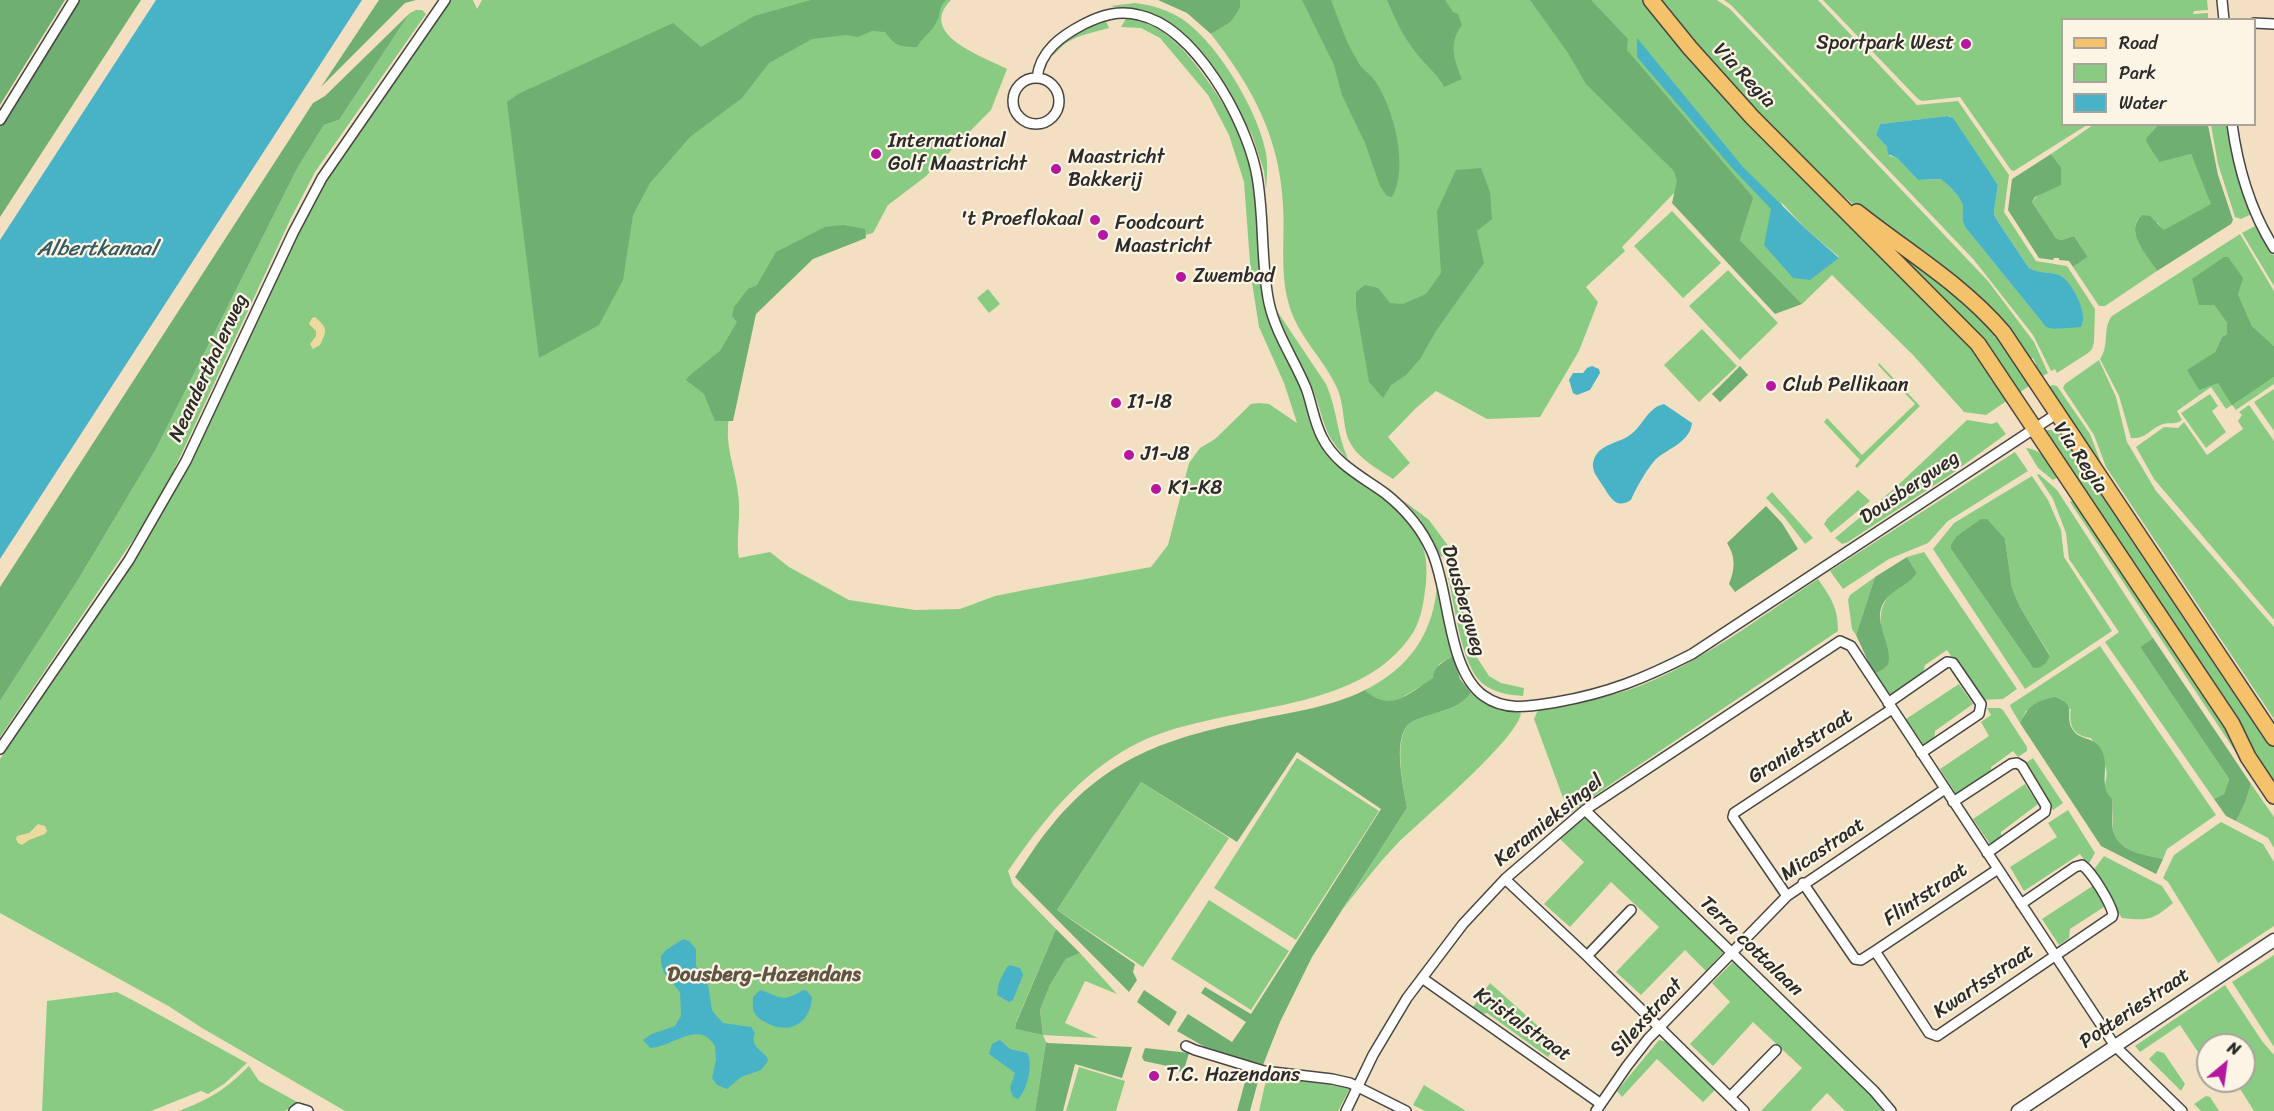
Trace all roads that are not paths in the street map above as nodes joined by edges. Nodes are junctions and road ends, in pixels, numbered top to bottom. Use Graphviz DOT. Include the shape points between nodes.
graph roads {
  1 [pos="74,0"];
  2 [pos="445,0"];
  3 [pos="1651,0"];
  4 [pos="2222,0"];
  5 [pos="2224,18"];
  6 [pos="2256,23"];
  7 [pos="2274,24"];
  8 [pos="1037,78"];
  9 [pos="0,120"];
  10 [pos="2232,126"];
  11 [pos="1812,175"];
  12 [pos="2274,248"];
  13 [pos="2058,414"];
  14 [pos="2035,428"];
  15 [pos="1890,706"];
  16 [pos="2274,738"];
  17 [pos="0,749"];
  18 [pos="1921,753"];
  19 [pos="1945,789"];
  20 [pos="2274,796"];
  21 [pos="1953,802"];
  22 [pos="1585,810"];
  23 [pos="1987,853"];
  24 [pos="1998,869"];
  25 [pos="1505,879"];
  26 [pos="1803,883"];
  27 [pos="1787,896"];
  28 [pos="2021,904"];
  29 [pos="1631,910"];
  30 [pos="2274,940"];
  31 [pos="1875,951"];
  32 [pos="1731,953"];
  33 [pos="1587,956"];
  34 [pos="2055,956"];
  35 [pos="1422,978"];
  36 [pos="1660,1028"];
  37 [pos="1186,1046"];
  38 [pos="2115,1046"];
  39 [pos="1776,1050"];
  40 [pos="1353,1085"];
  41 [pos="1730,1097"];
  42 [pos="1598,1107"];
  43 [pos="1346,1111"];
  44 [pos="1406,1111"];
  45 [pos="1744,1111"];
  46 [pos="1891,1111"];
  47 [pos="2018,1111"];
  48 [pos="2182,1111"];
  1 -- 9 [label="street"];
  2 -- 17 [label="street, Neanderthalerweg" via="322,178 186,461 129,560"];
  3 -- 11 [label="main road, Via Regia" via="1732,95"];
  4 -- 5 [label="street"];
  6 -- 7 [label="street"];
  8 -- 8 [label="street" via="1021,84 1013,102 1023,120 1037,124 1054,115 1059,97 1052,84"];
  8 -- 14 [label="street, Dousbergweg" via="1041,60 1050,47 1085,23 1114,13 1139,15 1166,27 1209,71 1235,112 1250,148 1260,188 1269,301 1280,338 1310,398 1322,438 1343,464 1386,494 1416,523 1440,573 1449,624 1468,680 1483,696 1497,703 1530,707 1592,696 1671,665"];
  10 -- 12 [label="street" via="2244,183"];
  11 -- 13 [label="main road, Via Regia" via="1991,318"];
  11 -- 14 [label="main road, Via Regia" via="1971,336"];
  13 -- 14 [label="street, Dousbergweg"];
  13 -- 16 [label="main road, Via Regia"];
  14 -- 20 [label="main road, Via Regia" via="2232,724"];
  15 -- 18 [label="street"];
  15 -- 18 [label="street, Granietstraat" via="1947,662 1953,663 1981,704 1979,714"];
  15 -- 22 [label="street, Keramieksingel" via="1851,646 1835,642"];
  15 -- 27 [label="street, Granietstraat" via="1734,813"];
  18 -- 19 [label="street"];
  19 -- 21 [label="street"];
  19 -- 26 [label="street, Micastraat"];
  21 -- 23 [label="street"];
  21 -- 23 [label="street" via="2011,764 2022,766 2046,806 2045,812"];
  22 -- 25 [label="street, Keramieksingel"];
  22 -- 32 [label="street, Terra cottalaan"];
  23 -- 24 [label="street"];
  24 -- 28 [label="street"];
  24 -- 31 [label="street, Flintstraat"];
  25 -- 33 [label="street"];
  25 -- 35 [label="street, Keramieksingel" via="1469,917"];
  26 -- 27 [label="street, Micastraat"];
  26 -- 31 [label="street" via="1855,959 1861,960"];
  27 -- 32 [label="street, Micastraat"];
  28 -- 34 [label="street"];
  28 -- 34 [label="street, Kwartsstraat" via="2082,865 2098,886 2113,911 2112,917"];
  29 -- 33 [label="street"];
  30 -- 38 [label="street, Potteriestraat"];
  31 -- 34 [label="street, Kwartsstraat" via="1933,1036"];
  32 -- 36 [label="street, Silexstraat"];
  32 -- 46 [label="street, Terra cottalaan"];
  33 -- 36 [label="street"];
  34 -- 38 [label="street"];
  35 -- 40 [label="street, Keramieksingel"];
  35 -- 42 [label="street, Kristalstraat"];
  36 -- 41 [label="street"];
  36 -- 42 [label="street, Silexstraat"];
  37 -- 40 [label="street" via="1264,1071"];
  38 -- 47 [label="street, Potteriestraat"];
  38 -- 48 [label="street"];
  39 -- 41 [label="street"];
  40 -- 43 [label="street, Keramieksingel"];
  40 -- 44 [label="street"];
  41 -- 45 [label="street"];
}
